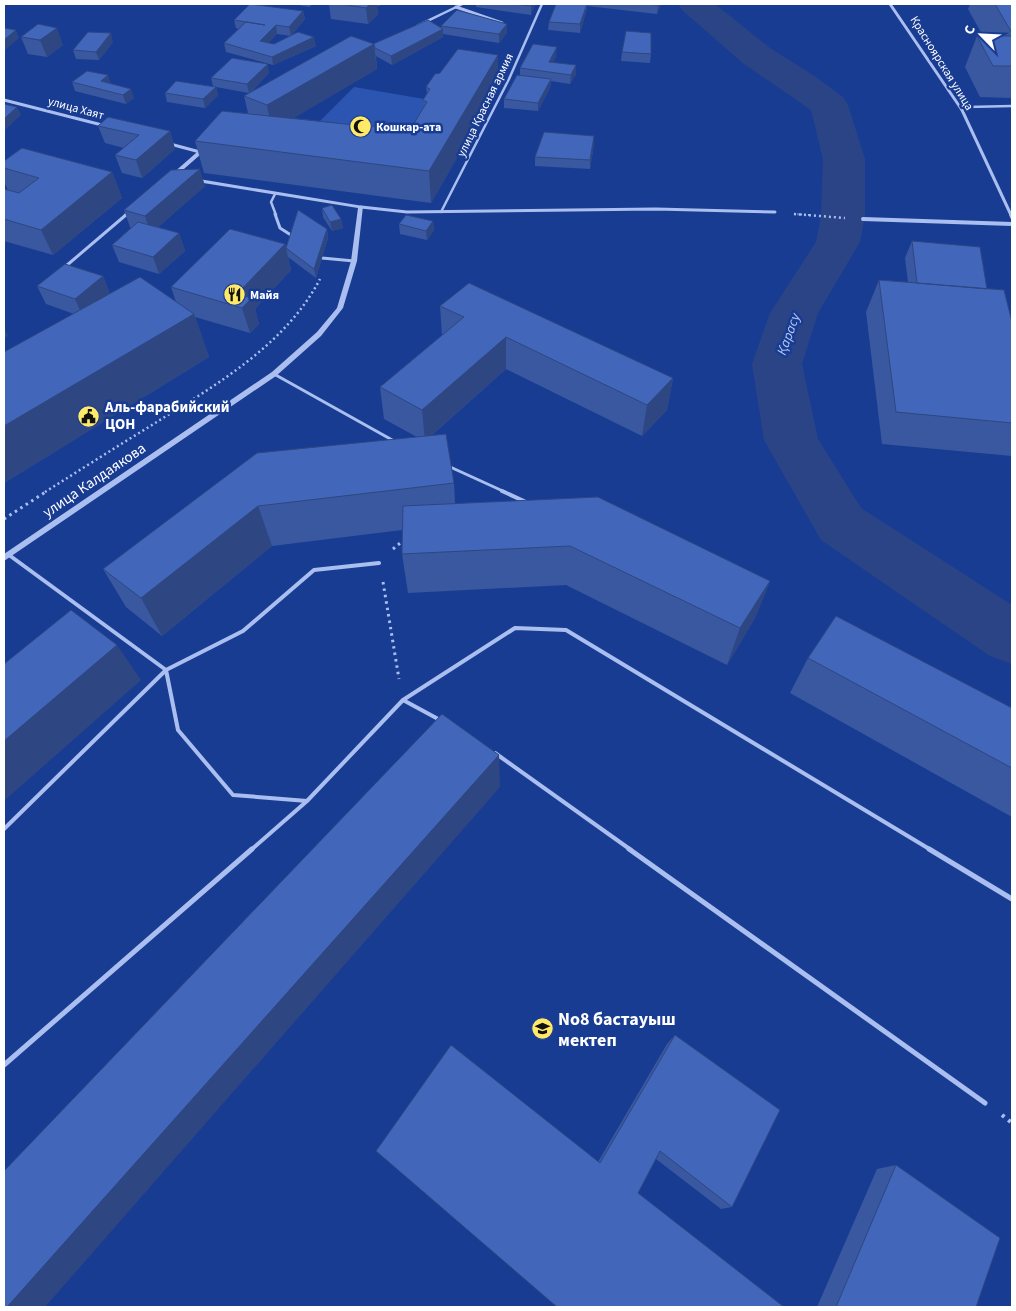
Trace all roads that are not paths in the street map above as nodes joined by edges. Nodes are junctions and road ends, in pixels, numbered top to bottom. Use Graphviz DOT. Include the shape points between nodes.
graph roads {
  1 [pos="463,4"];
  2 [pos="542,4"];
  3 [pos="890,4"];
  4 [pos="456,7"];
  5 [pos="502,23"];
  6 [pos="412,28"];
  7 [pos="4,100"];
  8 [pos="1012,106"];
  9 [pos="962,110"];
  10 [pos="108,126"];
  11 [pos="163,142"];
  12 [pos="213,142"];
  13 [pos="200,152"];
  14 [pos="174,175"];
  15 [pos="167,181"];
  16 [pos="275,194"];
  17 [pos="361,207"];
  18 [pos="131,211"];
  19 [pos="441,212"];
  20 [pos="775,212"];
  21 [pos="1012,217"];
  22 [pos="863,219"];
  23 [pos="1012,224"];
  24 [pos="294,237"];
  25 [pos="324,258"];
  26 [pos="354,261"];
  27 [pos="66,266"];
  28 [pos="274,374"];
  29 [pos="395,442"];
  30 [pos="446,466"];
  31 [pos="532,504"];
  32 [pos="6,556"];
  33 [pos="379,563"];
  34 [pos="166,670"];
  35 [pos="403,700"];
  36 [pos="445,723"];
  37 [pos="486,747"];
  38 [pos="307,801"];
  39 [pos="4,830"];
  40 [pos="1012,899"];
  41 [pos="4,1065"];
  42 [pos="985,1103"];
  1 -- 4 [label="street"];
  2 -- 19 [label="street, улица Красная армия" via="509,79"];
  3 -- 9 [label="street, Красноярская улица"];
  4 -- 5 [label="street"];
  4 -- 6 [label="street"];
  7 -- 10 [label="street, улица Хаят"];
  8 -- 9 [label="lane" via="967,107"];
  9 -- 21 [label="street, Красноярская улица"];
  11 -- 13 [label="street"];
  12 -- 13 [label="street"];
  13 -- 14 [label="street"];
  14 -- 15 [label="lane"];
  14 -- 16 [label="street"];
  16 -- 17 [label="street"];
  16 -- 24 [label="lane" via="271,202 280,228"];
  17 -- 19 [label="street"];
  17 -- 26 [label="street, улица Калдаякова"];
  18 -- 27 [label="lane"];
  19 -- 20 [label="street" via="656,209"];
  22 -- 23 [label="street"];
  25 -- 26 [label="lane"];
  26 -- 28 [label="street, улица Калдаякова" via="340,308 319,334"];
  28 -- 29 [label="lane"];
  28 -- 32 [label="street, улица Калдаякова"];
  30 -- 31 [label="lane"];
  32 -- 34 [label="lane"];
  33 -- 34 [label="lane" via="314,570 244,631"];
  34 -- 38 [label="lane" via="178,730 233,795"];
  34 -- 39 [label="lane"];
  35 -- 36 [label="lane"];
  35 -- 38 [label="lane"];
  35 -- 40 [label="lane" via="515,628 566,630"];
  37 -- 42 [label="lane"];
  38 -- 41 [label="lane"];
}
